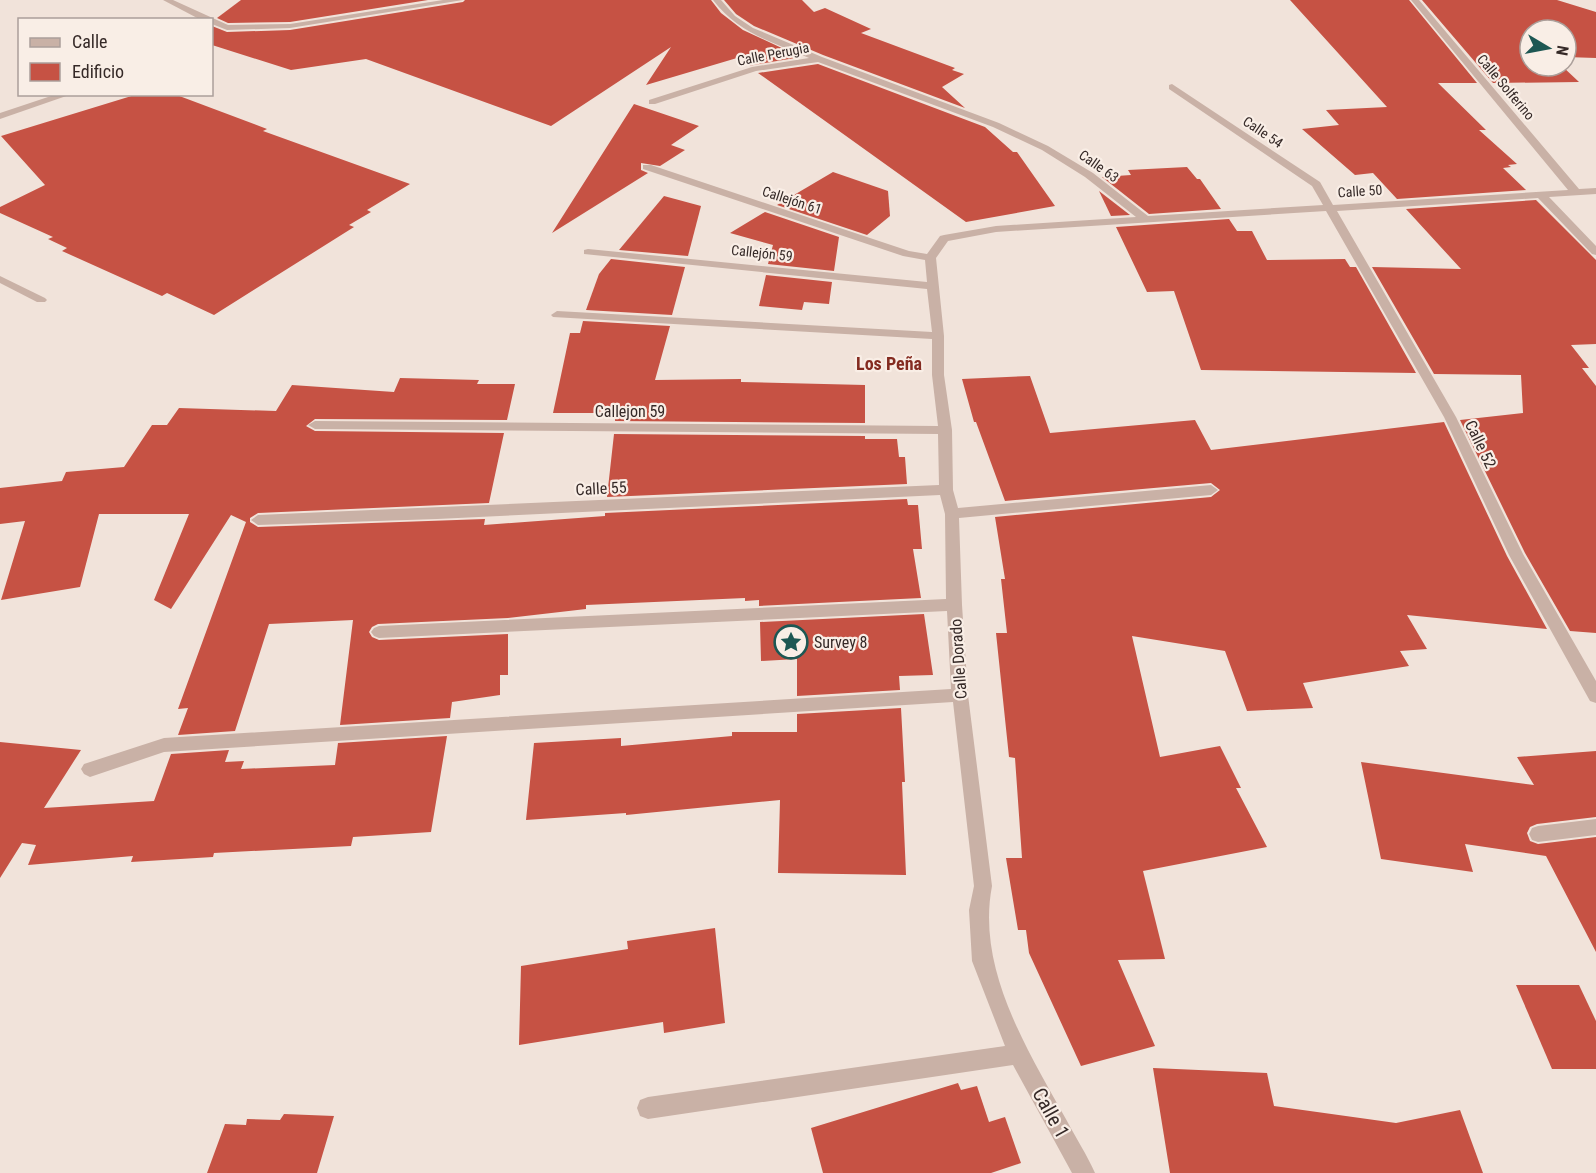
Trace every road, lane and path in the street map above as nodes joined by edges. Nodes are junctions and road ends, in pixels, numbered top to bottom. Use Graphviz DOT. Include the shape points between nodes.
graph roads {
  1 [pos="167,0"];
  2 [pos="459,0"];
  3 [pos="717,0"];
  4 [pos="1415,0"];
  5 [pos="206,18"];
  6 [pos="213,23"];
  7 [pos="819,59"];
  8 [pos="1172,87"];
  9 [pos="62,96"];
  10 [pos="652,102"];
  11 [pos="0,116"];
  12 [pos="647,167"];
  13 [pos="1575,191"];
  14 [pos="1596,191"];
  15 [pos="1540,194"];
  16 [pos="1331,208"];
  17 [pos="1146,220"];
  18 [pos="588,252"];
  19 [pos="1596,252"];
  20 [pos="930,258"];
  21 [pos="0,279"];
  22 [pos="933,286"];
  23 [pos="41,300"];
  24 [pos="557,315"];
  25 [pos="938,336"];
  26 [pos="315,425"];
  27 [pos="945,430"];
  28 [pos="946,490"];
  29 [pos="1211,490"];
  30 [pos="952,514"];
  31 [pos="258,520"];
  32 [pos="954,605"];
  33 [pos="379,632"];
  34 [pos="960,695"];
  35 [pos="1596,696"];
  36 [pos="90,769"];
  37 [pos="1596,827"];
  38 [pos="1538,834"];
  39 [pos="1018,1054"];
  40 [pos="648,1108"];
  41 [pos="1084,1173"];
  1 -- 5 [label="street"];
  2 -- 6 [label="street" via="290,26 223,31"];
  3 -- 7 [label="street, Calle Perugia" via="732,18 750,30"];
  4 -- 13 [label="street, Calle Solferino"];
  7 -- 10 [label="street, Calle Perugia" via="755,69"];
  7 -- 17 [label="street, Calle 63" via="996,125 1045,148 1089,175"];
  8 -- 16 [label="street, Calle 54" via="1316,184"];
  9 -- 11 [label="street"];
  12 -- 20 [label="street, Callejón 61" via="907,254"];
  13 -- 14 [label="street, Calle 50"];
  13 -- 15 [label="street, Calle 50"];
  15 -- 16 [label="street, Calle 50"];
  15 -- 19 [label="street"];
  16 -- 17 [label="street, Calle 50"];
  16 -- 35 [label="street, Calle 52" via="1450,417 1516,555"];
  17 -- 20 [label="street" via="996,229 944,238"];
  18 -- 22 [label="street, Callejón 59"];
  20 -- 22 [label="street, Calle Dorado"];
  21 -- 23 [label="street"];
  22 -- 25 [label="street, Calle Dorado"];
  24 -- 25 [label="street"];
  25 -- 27 [label="street, Calle Dorado"];
  26 -- 27 [label="street, Callejon 59"];
  27 -- 28 [label="street, Calle Dorado"];
  28 -- 30 [label="street, Calle Dorado"];
  28 -- 31 [label="street, Calle 55"];
  29 -- 30 [label="street"];
  30 -- 32 [label="street, Calle Dorado"];
  32 -- 33 [label="street"];
  32 -- 34 [label="street, Calle Dorado"];
  34 -- 36 [label="street" via="164,745"];
  34 -- 39 [label="street, Calle Dorado" via="983,886 978,910 982,961"];
  37 -- 38 [label="street"];
  39 -- 40 [label="street"];
  39 -- 41 [label="street, Calle 1"];
}
